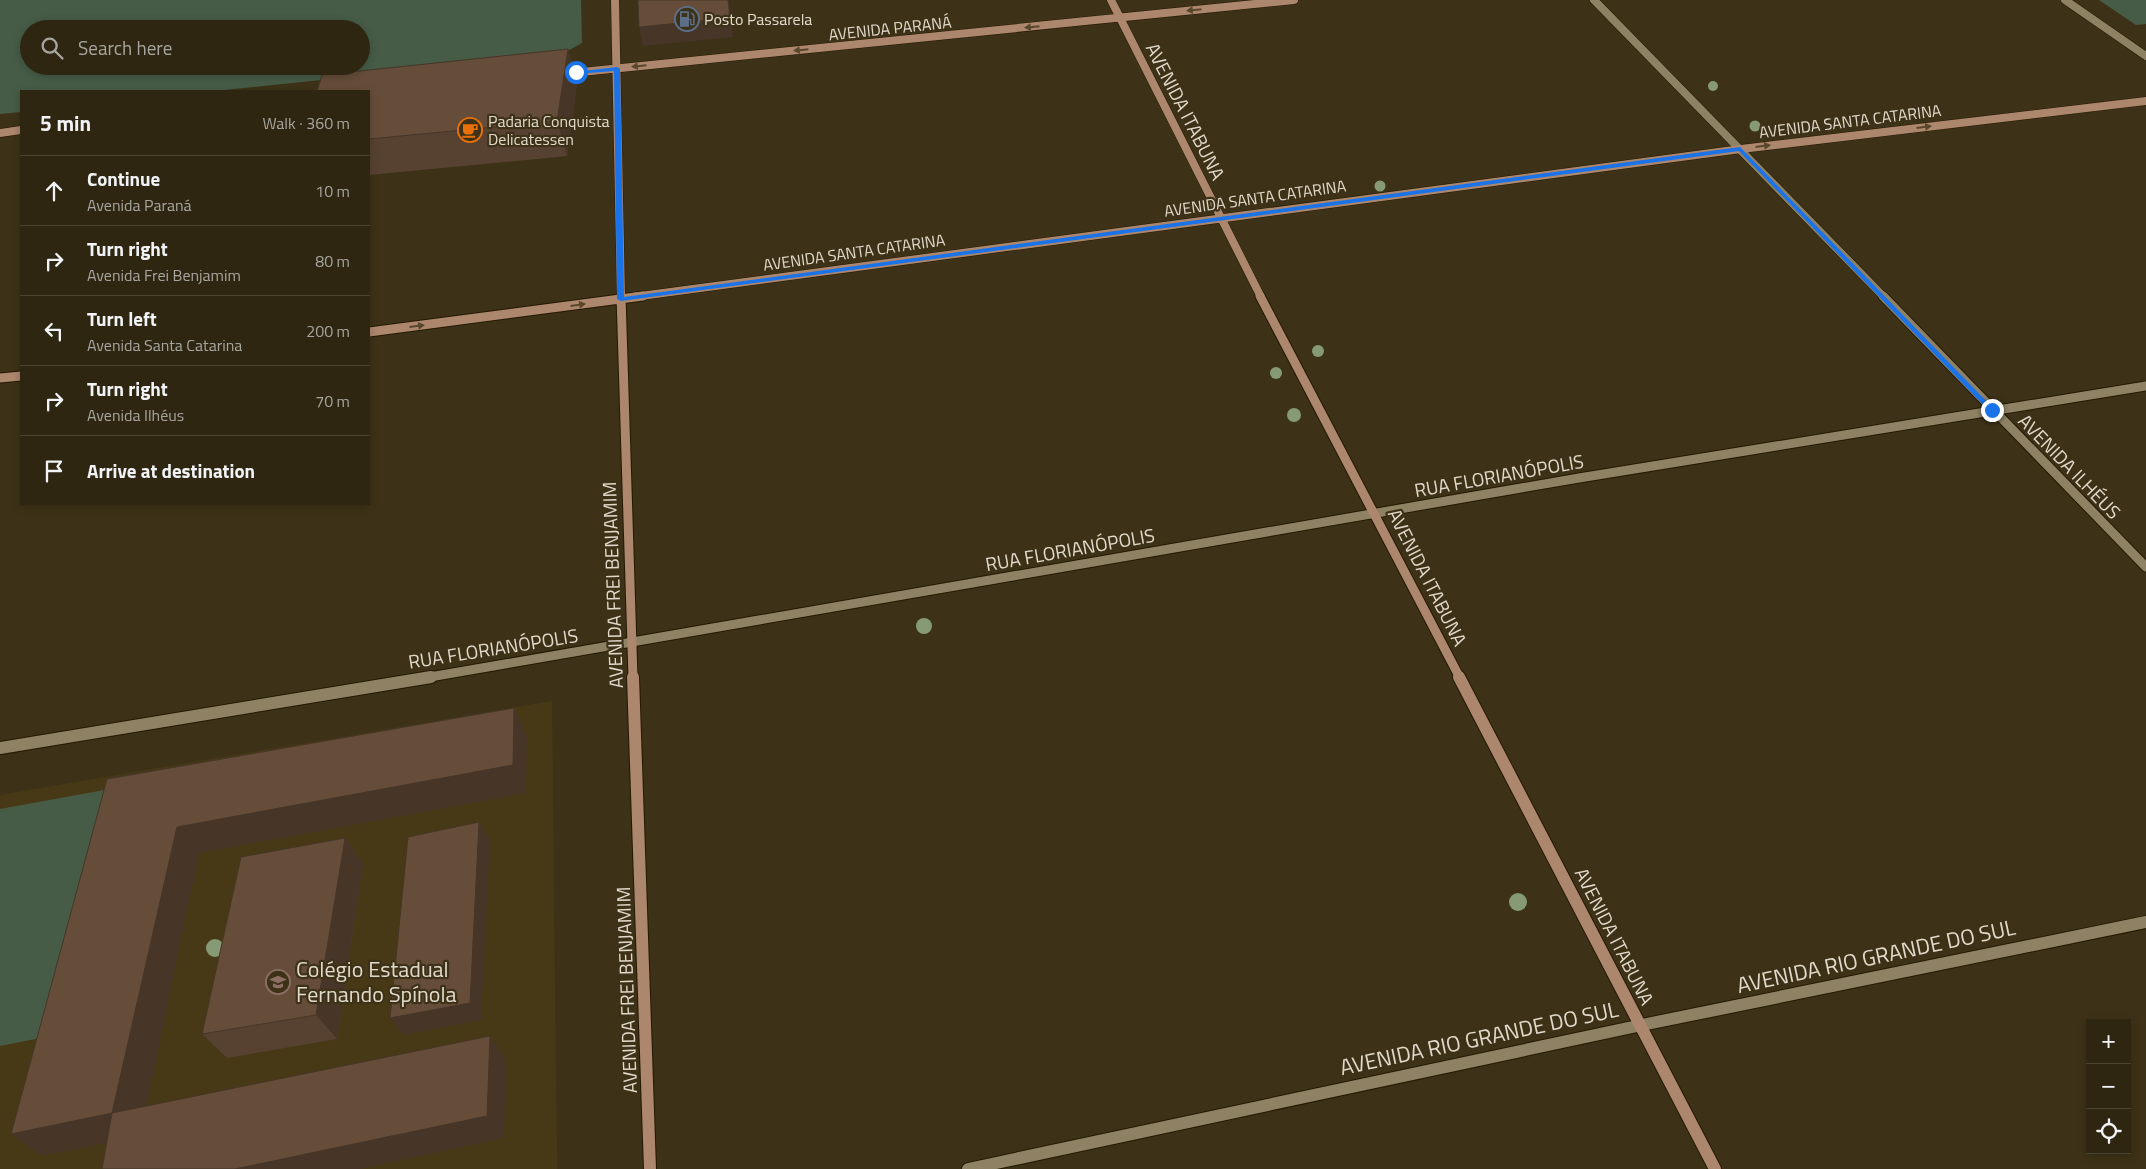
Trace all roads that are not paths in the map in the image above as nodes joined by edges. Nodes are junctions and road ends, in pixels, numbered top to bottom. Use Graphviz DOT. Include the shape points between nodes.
graph roads {
  1 [pos="615,0"];
  2 [pos="1110,0"];
  3 [pos="1294,0"];
  4 [pos="1594,0"];
  5 [pos="2064,0"];
  6 [pos="1120,18"];
  7 [pos="2146,56"];
  8 [pos="617,69"];
  9 [pos="557,75"];
  10 [pos="2146,101"];
  11 [pos="20,130"];
  12 [pos="0,133"];
  13 [pos="1740,149"];
  14 [pos="1220,218"];
  15 [pos="621,299"];
  16 [pos="370,332"];
  17 [pos="20,376"];
  18 [pos="0,378"];
  19 [pos="2146,386"];
  20 [pos="1992,410"];
  21 [pos="1375,513"];
  22 [pos="2146,567"];
  23 [pos="631,643"];
  24 [pos="0,748"];
  25 [pos="2146,922"];
  26 [pos="1642,1025"];
  27 [pos="650,1169"];
  28 [pos="968,1169"];
  29 [pos="1715,1169"];
  1 -- 8 [label="main road, AVENIDA FREI BENJAMIM"];
  2 -- 6 [label="main road, AVENIDA ITABUNA"];
  3 -- 6 [label="main road, AVENIDA PARANÁ, one-way"];
  4 -- 13 [label="street, AVENIDA ILHÉUS"];
  5 -- 7 [label="street"];
  6 -- 8 [label="main road, AVENIDA PARANÁ, one-way"];
  6 -- 14 [label="main road, AVENIDA ITABUNA"];
  8 -- 9 [label="main road, AVENIDA PARANÁ"];
  8 -- 15 [label="main road, AVENIDA FREI BENJAMIM"];
  13 -- 10 [label="main road, AVENIDA SANTA CATARINA, one-way"];
  11 -- 12 [label="main road"];
  13 -- 14 [label="main road, AVENIDA SANTA CATARINA"];
  13 -- 20 [label="street, AVENIDA ILHÉUS"];
  14 -- 15 [label="main road, AVENIDA SANTA CATARINA"];
  14 -- 21 [label="main road, AVENIDA ITABUNA"];
  16 -- 15 [label="main road, AVENIDA SANTA CATARINA, one-way"];
  15 -- 23 [label="main road, AVENIDA FREI BENJAMIM"];
  17 -- 18 [label="main road"];
  19 -- 20 [label="street, RUA FLORIANÓPOLIS"];
  20 -- 21 [label="street, RUA FLORIANÓPOLIS"];
  20 -- 22 [label="street, AVENIDA ILHÉUS"];
  21 -- 23 [label="street, RUA FLORIANÓPOLIS"];
  21 -- 26 [label="main road, AVENIDA ITABUNA"];
  23 -- 24 [label="street, RUA FLORIANÓPOLIS"];
  23 -- 27 [label="main road, AVENIDA FREI BENJAMIM"];
  25 -- 26 [label="street, AVENIDA RIO GRANDE DO SUL"];
  26 -- 28 [label="street, AVENIDA RIO GRANDE DO SUL"];
  26 -- 29 [label="main road, AVENIDA ITABUNA"];
}
